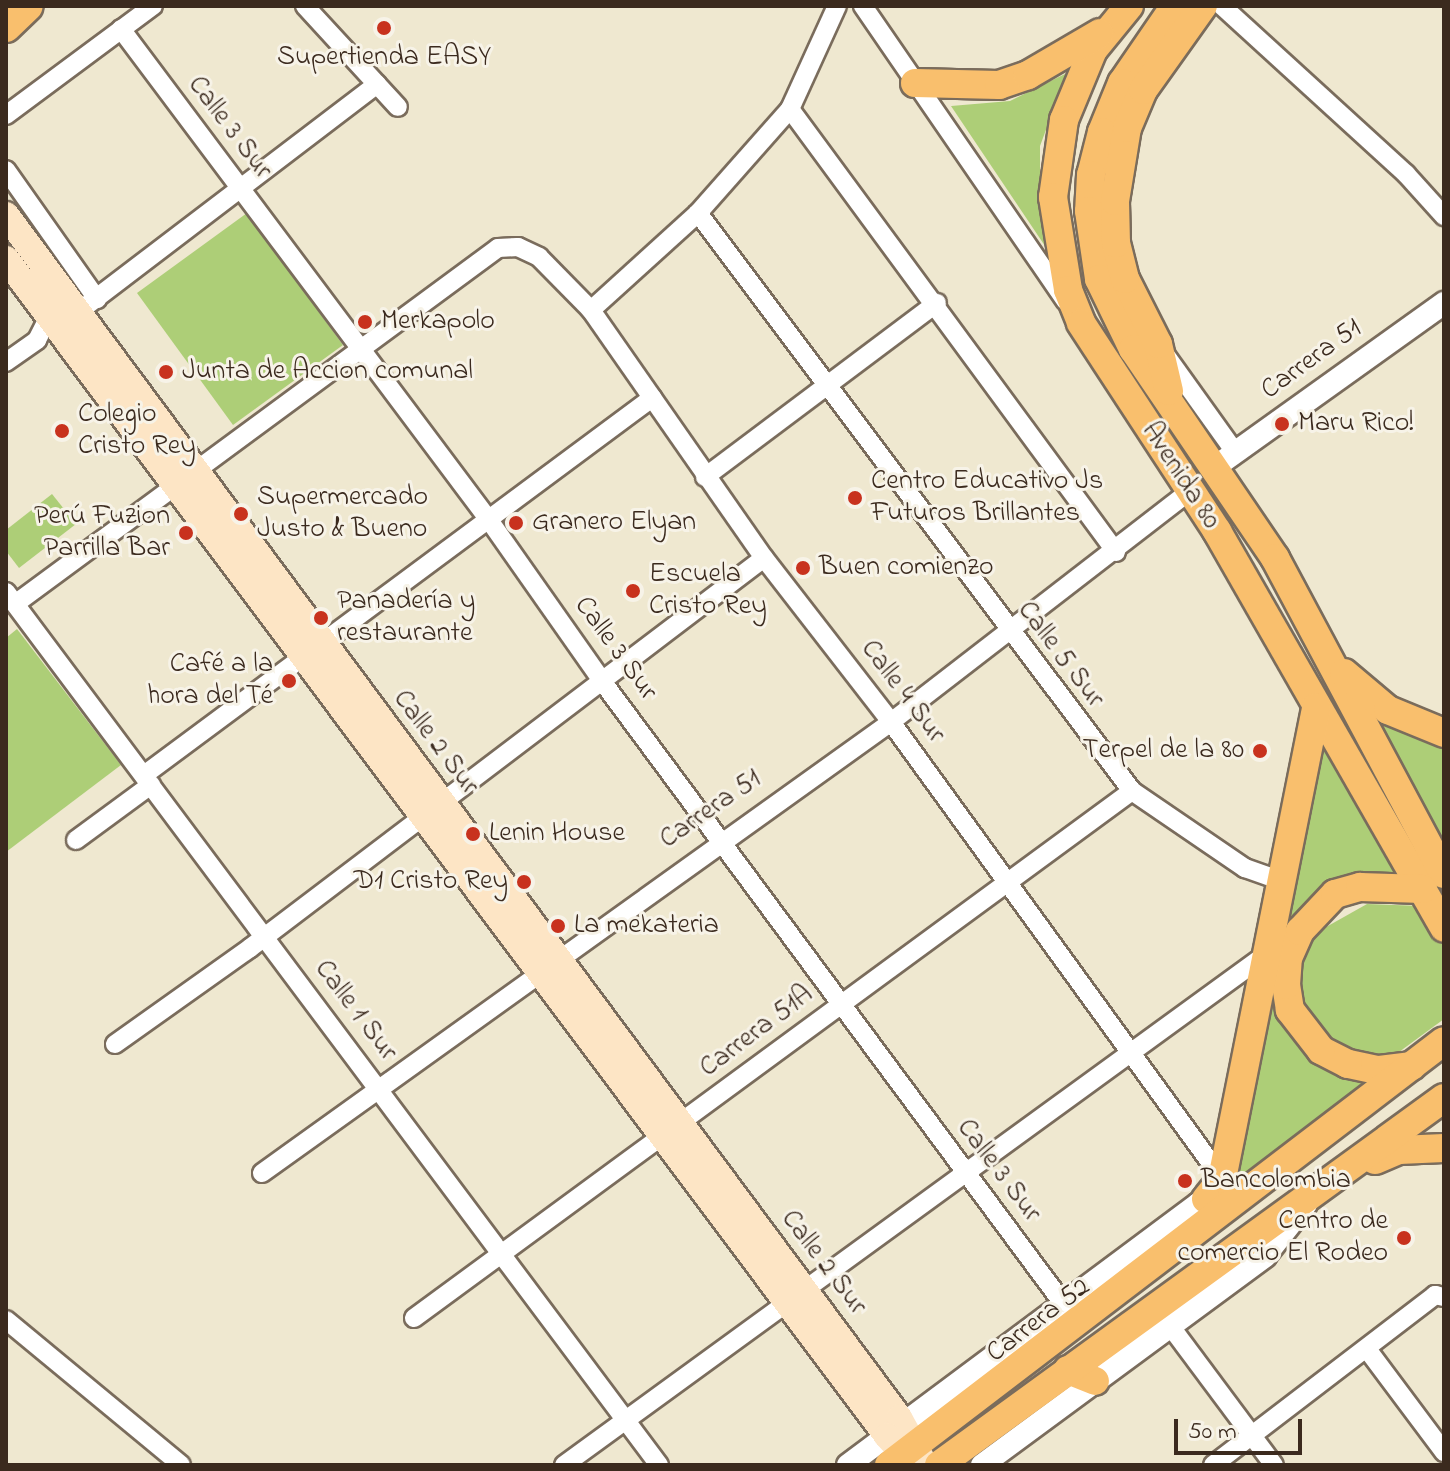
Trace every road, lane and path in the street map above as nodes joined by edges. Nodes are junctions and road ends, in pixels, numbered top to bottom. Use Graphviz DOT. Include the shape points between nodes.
graph roads {
  1 [pos="28,6"];
  2 [pos="153,6"];
  3 [pos="305,6"];
  4 [pos="837,6"];
  5 [pos="863,6"];
  6 [pos="1175,6"];
  7 [pos="1203,6"];
  8 [pos="1222,6"];
  9 [pos="1121,15"];
  10 [pos="6,27"];
  11 [pos="121,29"];
  12 [pos="915,83"];
  13 [pos="377,84"];
  14 [pos="398,107"];
  15 [pos="790,109"];
  16 [pos="6,115"];
  17 [pos="6,170"];
  18 [pos="239,189"];
  19 [pos="698,213"];
  20 [pos="6,215"];
  21 [pos="1444,216"];
  22 [pos="6,259"];
  23 [pos="937,303"];
  24 [pos="1444,303"];
  25 [pos="87,306"];
  26 [pos="591,310"];
  27 [pos="1081,323"];
  28 [pos="50,332"];
  29 [pos="1158,344"];
  30 [pos="362,348"];
  31 [pos="6,362"];
  32 [pos="825,386"];
  33 [pos="652,398"];
  34 [pos="1172,407"];
  35 [pos="1225,460"];
  36 [pos="705,477"];
  37 [pos="185,479"];
  38 [pos="1190,491"];
  39 [pos="489,520"];
  40 [pos="1116,552"];
  41 [pos="764,558"];
  42 [pos="11,598"];
  43 [pos="1009,633"];
  44 [pos="1318,637"];
  45 [pos="312,650"];
  46 [pos="602,681"];
  47 [pos="1316,707"];
  48 [pos="891,722"];
  49 [pos="1444,733"];
  50 [pos="147,780"];
  51 [pos="1132,791"];
  52 [pos="432,810"];
  53 [pos="76,840"];
  54 [pos="720,840"];
  55 [pos="1285,882"];
  56 [pos="1434,882"];
  57 [pos="1006,884"];
  58 [pos="1444,928"];
  59 [pos="264,937"];
  60 [pos="1271,951"];
  61 [pos="548,965"];
  62 [pos="841,1005"];
  63 [pos="1444,1041"];
  64 [pos="115,1044"];
  65 [pos="1130,1052"];
  66 [pos="1413,1066"];
  67 [pos="378,1090"];
  68 [pos="1444,1098"];
  69 [pos="671,1130"];
  70 [pos="1444,1148"];
  71 [pos="1352,1169"];
  72 [pos="964,1172"];
  73 [pos="262,1173"];
  74 [pos="1222,1193"];
  75 [pos="1307,1201"];
  76 [pos="501,1254"];
  77 [pos="794,1295"];
  78 [pos="1444,1297"];
  79 [pos="1062,1302"];
  80 [pos="414,1318"];
  81 [pos="6,1320"];
  82 [pos="1171,1327"];
  83 [pos="1367,1349"];
  84 [pos="1068,1370"];
  85 [pos="1095,1381"];
  86 [pos="624,1419"];
  87 [pos="1252,1436"];
  88 [pos="905,1451"];
  89 [pos="1444,1452"];
  90 [pos="181,1465"];
  91 [pos="564,1465"];
  92 [pos="659,1465"];
  93 [pos="848,1465"];
  94 [pos="939,1465"];
  95 [pos="982,1465"];
  96 [pos="1213,1465"];
  97 [pos="1274,1465"];
  1 -- 10 [label="highway"];
  2 -- 11 [label="street"];
  3 -- 13 [label="street"];
  4 -- 15 [label="street"];
  5 -- 12 [label="street"];
  6 -- 34 [label="main road, Avenida 80" via="1122,83 1091,175 1089,211 1091,247 1110,303"];
  7 -- 29 [label="main road" via="1143,90 1119,162 1116,243 1125,279"];
  8 -- 21 [label="street" via="1364,134"];
  9 -- 12 [label="main road" via="1067,55 999,85"];
  9 -- 27 [label="main road, Avenida 80" via="1078,79 1056,156 1058,247"];
  11 -- 16 [label="street"];
  11 -- 18 [label="street, Calle 3 Sur"];
  12 -- 27 [label="street"];
  13 -- 14 [label="street"];
  13 -- 18 [label="street"];
  15 -- 19 [label="street"];
  15 -- 23 [label="street"];
  17 -- 25 [label="street, Calle 2 Sur"];
  18 -- 25 [label="street"];
  18 -- 30 [label="street, Calle 3 Sur"];
  19 -- 26 [label="street"];
  19 -- 32 [label="street, Calle 5 Sur"];
  20 -- 25 [label="main road, Calle 2 Sur"];
  22 -- 28 [label="main road, Calle 2 Sur"];
  23 -- 32 [label="street"];
  23 -- 40 [label="street"];
  24 -- 35 [label="street, Carrera 51"];
  25 -- 37 [label="main road, Calle 2 Sur"];
  26 -- 30 [label="street, Calle 4 Sur" via="539,257 518,247 498,248"];
  26 -- 33 [label="street, Calle 4 Sur"];
  27 -- 38 [label="main road, Avenida 80"];
  28 -- 31 [label="street"];
  28 -- 37 [label="main road, Calle 2 Sur"];
  29 -- 34 [label="main road"];
  29 -- 35 [label="street"];
  30 -- 37 [label="street"];
  30 -- 39 [label="street, Calle 3 Sur"];
  32 -- 36 [label="street"];
  32 -- 43 [label="street, Calle 5 Sur"];
  33 -- 36 [label="street, Calle 4 Sur"];
  33 -- 39 [label="street"];
  34 -- 35 [label="main road, Avenida 80"];
  35 -- 44 [label="main road, Avenida 80"];
  36 -- 41 [label="street, Calle 4 Sur"];
  37 -- 42 [label="street"];
  37 -- 45 [label="main road, Calle 2 Sur"];
  38 -- 40 [label="street, Carrera 51"];
  38 -- 47 [label="main road, Avenida 80"];
  39 -- 45 [label="street"];
  39 -- 46 [label="street, Calle 3 Sur"];
  40 -- 43 [label="street, Carrera 51"];
  41 -- 46 [label="street"];
  41 -- 48 [label="street, Calle 4 Sur"];
  42 -- 50 [label="street, Calle 1 Sur"];
  43 -- 48 [label="street, Carrera 51"];
  43 -- 51 [label="street, Calle 5 Sur"];
  44 -- 49 [label="main road" via="1362,693 1414,725"];
  44 -- 56 [label="main road, Avenida 80"];
  45 -- 50 [label="street"];
  45 -- 52 [label="main road, Calle 2 Sur"];
  46 -- 52 [label="street"];
  46 -- 54 [label="street, Calle 3 Sur"];
  47 -- 55 [label="main road"];
  47 -- 56 [label="main road, Avenida 80"];
  48 -- 54 [label="street, Carrera 51"];
  48 -- 57 [label="street, Calle 4 Sur"];
  50 -- 53 [label="street"];
  50 -- 59 [label="street, Calle 1 Sur"];
  51 -- 55 [label="street, Calle 5 Sur" via="1245,868"];
  51 -- 57 [label="street, Carrera 51A"];
  52 -- 59 [label="street"];
  52 -- 61 [label="main road, Calle 2 Sur"];
  54 -- 61 [label="street, Carrera 51"];
  54 -- 62 [label="street, Calle 3 Sur"];
  55 -- 60 [label="main road"];
  56 -- 58 [label="main road, Avenida 80"];
  56 -- 66 [label="main road" via="1335,894 1300,931 1286,985 1290,1010 1321,1050 1348,1064 1377,1070"];
  57 -- 62 [label="street, Carrera 51A"];
  57 -- 65 [label="street, Calle 4 Sur"];
  59 -- 64 [label="street"];
  59 -- 67 [label="street, Calle 1 Sur"];
  60 -- 65 [label="street"];
  60 -- 74 [label="main road"];
  61 -- 67 [label="street, Carrera 51"];
  61 -- 69 [label="main road, Calle 2 Sur"];
  62 -- 69 [label="street, Carrera 51A"];
  62 -- 72 [label="street, Calle 3 Sur"];
  63 -- 66 [label="main road, Carrera 52"];
  65 -- 72 [label="street"];
  65 -- 74 [label="street, Calle 4 Sur"];
  66 -- 74 [label="main road, Carrera 52"];
  67 -- 73 [label="street, Carrera 51"];
  67 -- 76 [label="street, Calle 1 Sur"];
  68 -- 71 [label="main road, Carrera 52"];
  69 -- 76 [label="street, Carrera 51A"];
  69 -- 77 [label="main road, Calle 2 Sur"];
  70 -- 71 [label="main road" via="1399,1150"];
  71 -- 75 [label="main road, Carrera 52"];
  72 -- 77 [label="street"];
  72 -- 79 [label="street, Calle 3 Sur"];
  74 -- 79 [label="street, Carrera 52"];
  74 -- 88 [label="main road, Carrera 52"];
  75 -- 82 [label="street, Carrera 52" via="1265,1256"];
  75 -- 84 [label="main road, Carrera 52"];
  76 -- 80 [label="street, Carrera 51A"];
  76 -- 86 [label="street, Calle 1 Sur"];
  77 -- 86 [label="street"];
  77 -- 88 [label="main road, Calle 2 Sur"];
  78 -- 83 [label="street" via="1435,1295"];
  79 -- 88 [label="street, Carrera 52"];
  81 -- 90 [label="street"];
  82 -- 85 [label="street, Carrera 52"];
  82 -- 87 [label="street"];
  83 -- 87 [label="street"];
  83 -- 89 [label="street"];
  84 -- 85 [label="main road"];
  84 -- 94 [label="main road, Carrera 52"];
  85 -- 95 [label="street, Carrera 52"];
  86 -- 91 [label="street"];
  86 -- 92 [label="street, Calle 1 Sur"];
  87 -- 96 [label="street"];
  87 -- 97 [label="street"];
  88 -- 93 [label="street, Carrera 52"];
}
